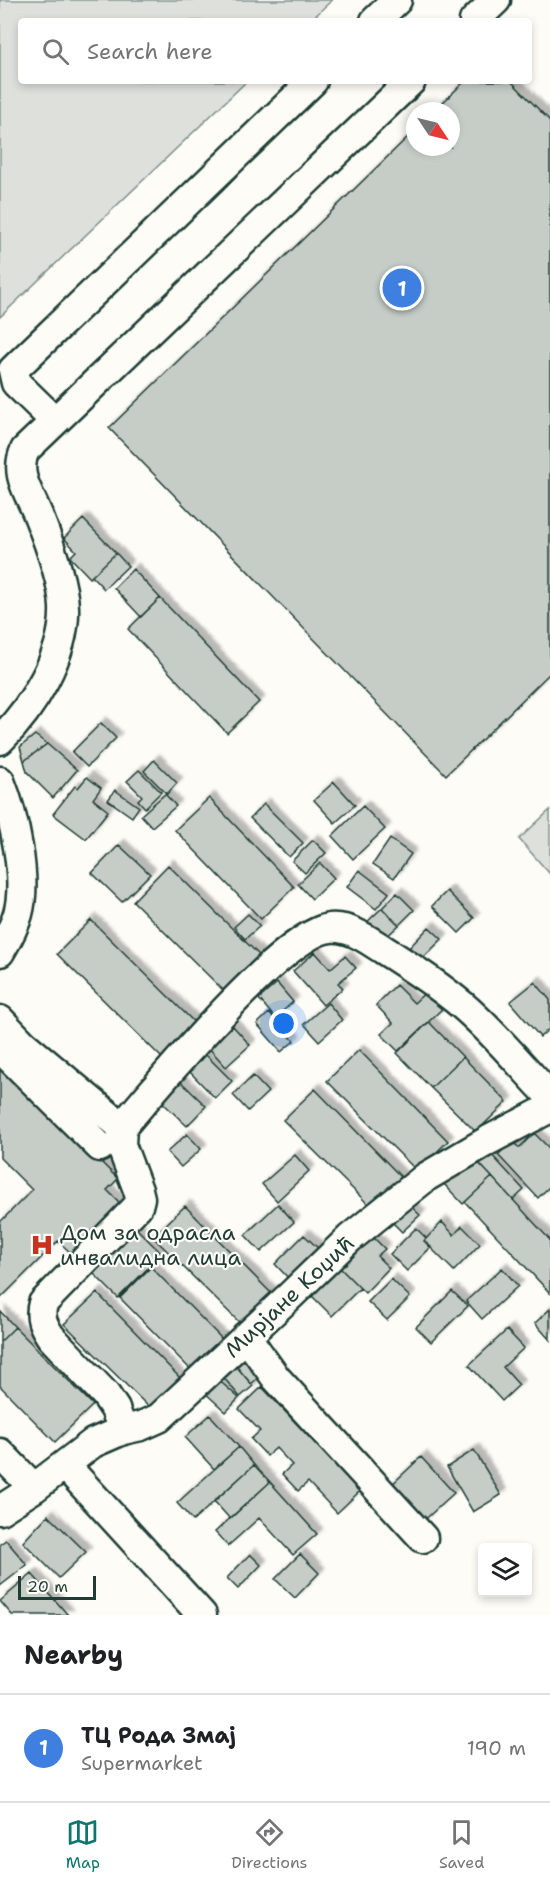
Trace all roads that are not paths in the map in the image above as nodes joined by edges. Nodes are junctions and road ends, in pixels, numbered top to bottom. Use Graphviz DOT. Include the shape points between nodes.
graph roads {
  1 [pos="397,0"];
  2 [pos="496,0"];
  3 [pos="378,18"];
  4 [pos="477,18"];
  5 [pos="310,84"];
  6 [pos="408,84"];
  7 [pos="55,421"];
  8 [pos="0,740"];
  9 [pos="0,781"];
  10 [pos="0,952"];
  11 [pos="0,1020"];
  12 [pos="0,1048"];
  13 [pos="550,1096"];
  14 [pos="550,1108"];
  15 [pos="122,1127"];
  16 [pos="100,1147"];
  17 [pos="246,1336"];
  18 [pos="123,1430"];
  19 [pos="0,1453"];
  20 [pos="65,1465"];
  21 [pos="34,1488"];
  22 [pos="0,1510"];
  23 [pos="423,1538"];
  24 [pos="202,1615"];
  1 -- 3 [label="street"];
  2 -- 4 [label="street"];
  5 -- 7 [label="street" via="13,370 16,383"];
  6 -- 7 [label="street"];
  7 -- 8 [label="street" via="25,450 20,471 61,585 63,627 46,677 17,724"];
  9 -- 10 [label="street" via="15,829 20,885 19,912"];
  11 -- 15 [label="street"];
  12 -- 16 [label="street"];
  13 -- 15 [label="street" via="464,1006 436,984 360,935 331,928 303,939 250,984"];
  14 -- 17 [label="street, Мирјане Коџић" via="426,1177 350,1238"];
  15 -- 18 [label="street" via="120,1145 138,1190 138,1206 51,1293 40,1314 51,1336 110,1401"];
  17 -- 18 [label="street, Мирјане Коџић" via="159,1418"];
  17 -- 23 [label="street" via="276,1378"];
  18 -- 20 [label="street, Мирјане Коџић" via="93,1443"];
  19 -- 21 [label="street"];
  20 -- 21 [label="street, Мирјане Коџић"];
  20 -- 24 [label="street"];
  21 -- 22 [label="street, Мирјане Коџић"];
}
